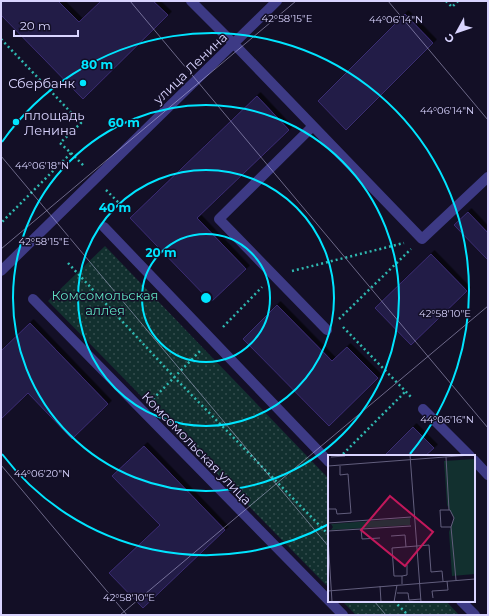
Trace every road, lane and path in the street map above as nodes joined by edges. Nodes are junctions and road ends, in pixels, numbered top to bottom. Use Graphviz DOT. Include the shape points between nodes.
graph roads {
  1 [pos="191,1"];
  2 [pos="277,1"];
  3 [pos="446,1"];
  4 [pos="458,1"];
  5 [pos="1,39"];
  6 [pos="233,43"];
  7 [pos="313,126"];
  8 [pos="488,176"];
  9 [pos="1,223"];
  10 [pos="104,227"];
  11 [pos="422,239"];
  12 [pos="68,263"];
  13 [pos="1,271"];
  14 [pos="273,275"];
  15 [pos="33,298"];
  16 [pos="337,321"];
  17 [pos="327,330"];
  18 [pos="212,339"];
  19 [pos="174,377"];
  20 [pos="406,392"];
  21 [pos="423,409"];
  22 [pos="142,410"];
  23 [pos="343,454"];
  24 [pos="469,455"];
  25 [pos="328,461"];
  26 [pos="475,461"];
  27 [pos="488,475"];
  28 [pos="328,534"];
  29 [pos="328,600"];
  30 [pos="330,602"];
  31 [pos="395,602"];
  32 [pos="462,602"];
  33 [pos="343,615"];
  34 [pos="408,615"];
  35 [pos="475,615"];
  1 -- 6 [label="street"];
  2 -- 6 [label="street, улица Ленина"];
  3 -- 4 [label="path" via="452,7"];
  5 -- 9 [label="path" via="81,123 60,144 71,153"];
  6 -- 7 [label="street"];
  6 -- 13 [label="street, улица Ленина"];
  7 -- 11 [label="street"];
  7 -- 14 [label="street" via="219,219"];
  8 -- 11 [label="street"];
  10 -- 18 [label="street"];
  11 -- 14 [label="path"];
  11 -- 16 [label="path"];
  12 -- 19 [label="path"];
  14 -- 17 [label="street"];
  14 -- 18 [label="path"];
  15 -- 22 [label="street, Комсомольская улица"];
  16 -- 17 [label="path"];
  16 -- 20 [label="path"];
  18 -- 19 [label="path"];
  18 -- 25 [label="street"];
  19 -- 22 [label="path"];
  19 -- 28 [label="path"];
  20 -- 21 [label="path"];
  20 -- 23 [label="path"];
  21 -- 24 [label="street"];
  22 -- 29 [label="street, Комсомольская улица"];
  26 -- 27 [label="street"];
  30 -- 33 [label="street, Комсомольская улица"];
  31 -- 34 [label="path"];
  32 -- 35 [label="street"];
}
